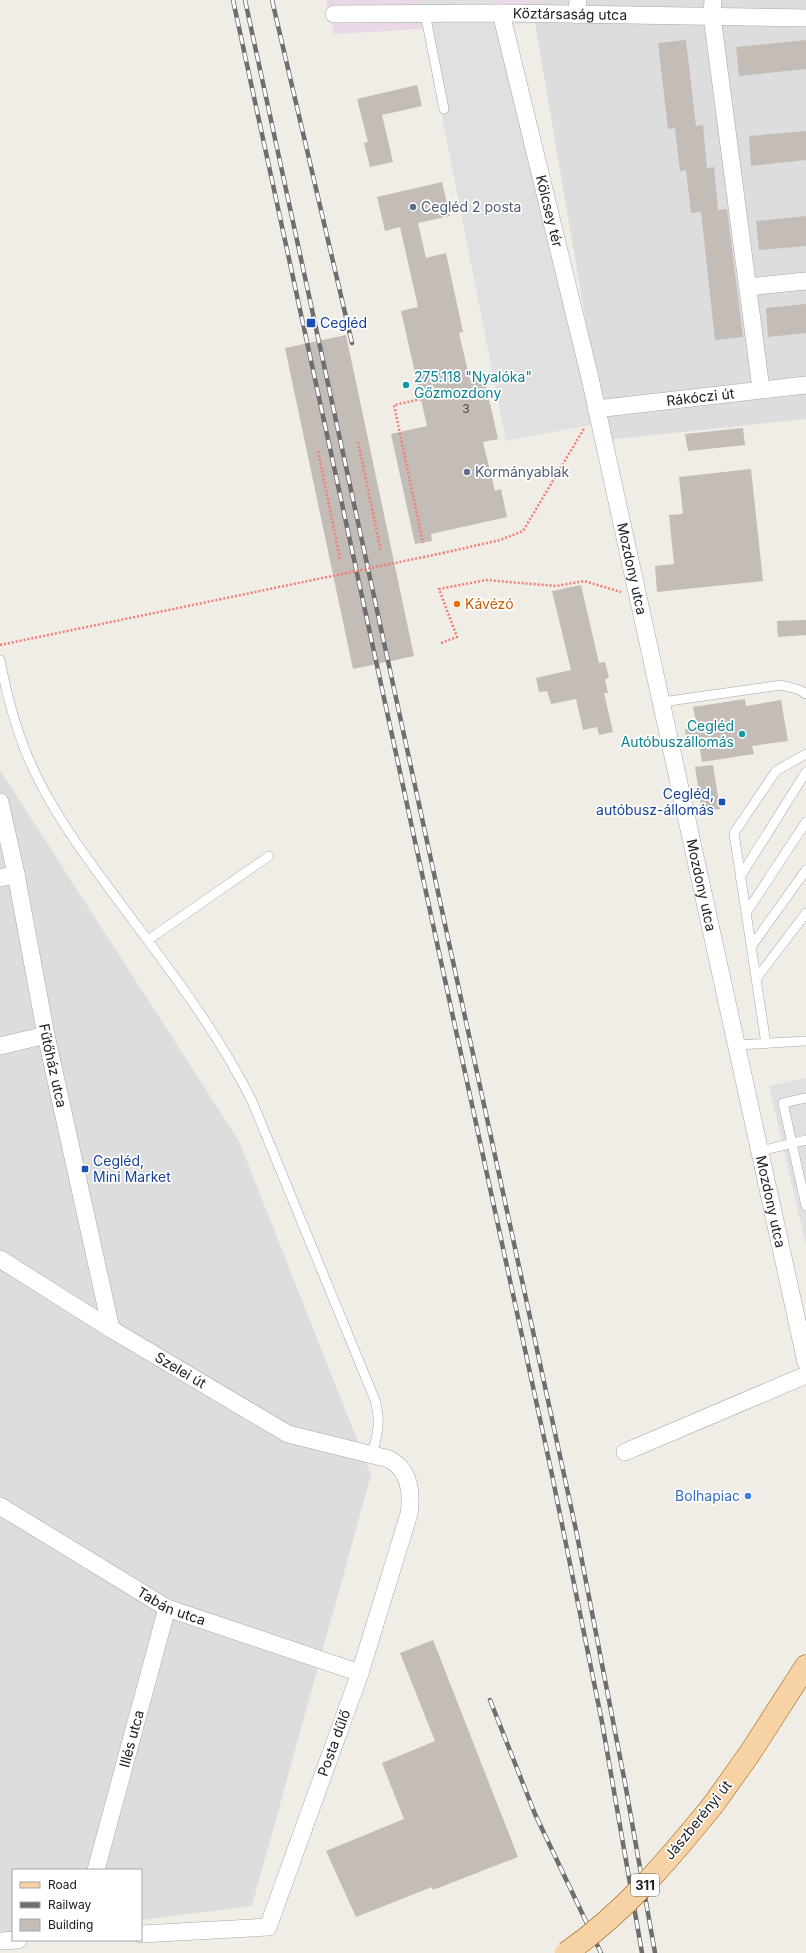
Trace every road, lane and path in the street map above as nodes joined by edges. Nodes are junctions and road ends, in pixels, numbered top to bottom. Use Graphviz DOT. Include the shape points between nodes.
graph roads {
  1 [pos="578,7"];
  2 [pos="712,8"];
  3 [pos="425,13"];
  4 [pos="501,13"];
  5 [pos="334,14"];
  6 [pos="806,18"];
  7 [pos="444,109"];
  8 [pos="806,281"];
  9 [pos="748,286"];
  10 [pos="806,385"];
  11 [pos="761,389"];
  12 [pos="421,399"];
  13 [pos="596,409"];
  14 [pos="358,442"];
  15 [pos="318,451"];
  16 [pos="423,543"];
  17 [pos="381,551"];
  18 [pos="340,559"];
  19 [pos="638,596"];
  20 [pos="441,643"];
  21 [pos="0,645"];
  22 [pos="0,660"];
  23 [pos="806,694"];
  24 [pos="662,702"];
  25 [pos="806,754"];
  26 [pos="806,772"];
  27 [pos="0,802"];
  28 [pos="806,822"];
  29 [pos="269,856"];
  30 [pos="806,870"];
  31 [pos="8,876"];
  32 [pos="740,877"];
  33 [pos="746,913"];
  34 [pos="806,913"];
  35 [pos="148,940"];
  36 [pos="751,947"];
  37 [pos="756,979"];
  38 [pos="46,1035"];
  39 [pos="806,1041"];
  40 [pos="766,1044"];
  41 [pos="737,1045"];
  42 [pos="0,1046"];
  43 [pos="806,1098"];
  44 [pos="806,1140"];
  45 [pos="792,1143"];
  46 [pos="760,1151"];
  47 [pos="806,1206"];
  48 [pos="0,1258"];
  49 [pos="802,1320"];
  50 [pos="111,1329"];
  51 [pos="806,1362"];
  52 [pos="806,1375"];
  53 [pos="625,1452"];
  54 [pos="372,1455"];
  55 [pos="0,1506"];
  56 [pos="167,1608"];
  57 [pos="806,1666"];
  58 [pos="360,1673"];
  59 [pos="96,1869"];
  60 [pos="142,1934"];
  61 [pos="12,1940"];
  62 [pos="0,1941"];
  63 [pos="566,1953"];
  1 -- 2 [label="street, Köztársaság utca"];
  1 -- 4 [label="street, Köztársaság utca"];
  2 -- 6 [label="street, Köztársaság utca"];
  2 -- 9 [label="street"];
  3 -- 4 [label="street, Köztársaság utca"];
  3 -- 5 [label="street, Köztársaság utca"];
  3 -- 7 [label="lane"];
  4 -- 13 [label="street, Kölcsey tér" via="551,212"];
  8 -- 9 [label="street"];
  9 -- 11 [label="street"];
  10 -- 11 [label="street, Rákóczi út"];
  11 -- 13 [label="street, Rákóczi út"];
  12 -- 16 [label="path" via="394,405"];
  13 -- 19 [label="street, Mozdony utca"];
  13 -- 21 [label="path, bridge" via="523,531 500,540 443,553"];
  14 -- 17 [label="path"];
  15 -- 18 [label="path"];
  19 -- 20 [label="path" via="584,581 556,586 486,580 439,589 457,637"];
  19 -- 24 [label="street, Mozdony utca"];
  22 -- 35 [label="lane" via="9,704 41,784 92,864"];
  23 -- 24 [label="lane" via="781,685"];
  24 -- 41 [label="street, Mozdony utca"];
  25 -- 32 [label="lane" via="776,771 734,833"];
  26 -- 32 [label="lane"];
  27 -- 31 [label="street, Fűtőház utca"];
  28 -- 33 [label="lane"];
  29 -- 35 [label="lane"];
  30 -- 36 [label="lane"];
  31 -- 38 [label="street, Fűtőház utca"];
  32 -- 33 [label="lane"];
  33 -- 36 [label="lane"];
  34 -- 37 [label="lane"];
  35 -- 54 [label="lane" via="217,1037 242,1079 262,1123 375,1400 379,1427"];
  36 -- 37 [label="lane"];
  37 -- 40 [label="lane"];
  38 -- 42 [label="street"];
  38 -- 50 [label="street, Fűtőház utca"];
  39 -- 40 [label="lane"];
  40 -- 41 [label="lane"];
  41 -- 46 [label="street, Mozdony utca"];
  43 -- 45 [label="lane" via="783,1103"];
  44 -- 45 [label="lane"];
  45 -- 46 [label="lane"];
  45 -- 47 [label="lane"];
  46 -- 49 [label="street, Mozdony utca"];
  48 -- 50 [label="street, Szelei út"];
  49 -- 51 [label="street, Mozdony utca"];
  50 -- 54 [label="street, Szelei út" via="288,1434"];
  52 -- 53 [label="street"];
  54 -- 58 [label="street, Posta dűlő" via="399,1464 406,1476 411,1501"];
  55 -- 56 [label="street, Tabán utca"];
  56 -- 58 [label="street, Tabán utca"];
  56 -- 59 [label="street, Illés utca"];
  57 -- 63 [label="main road, Jászberényi út / 311, bridge" via="750,1754 713,1805 644,1885"];
  58 -- 60 [label="street, Posta dűlő" via="268,1927"];
  61 -- 62 [label="street"];
}
